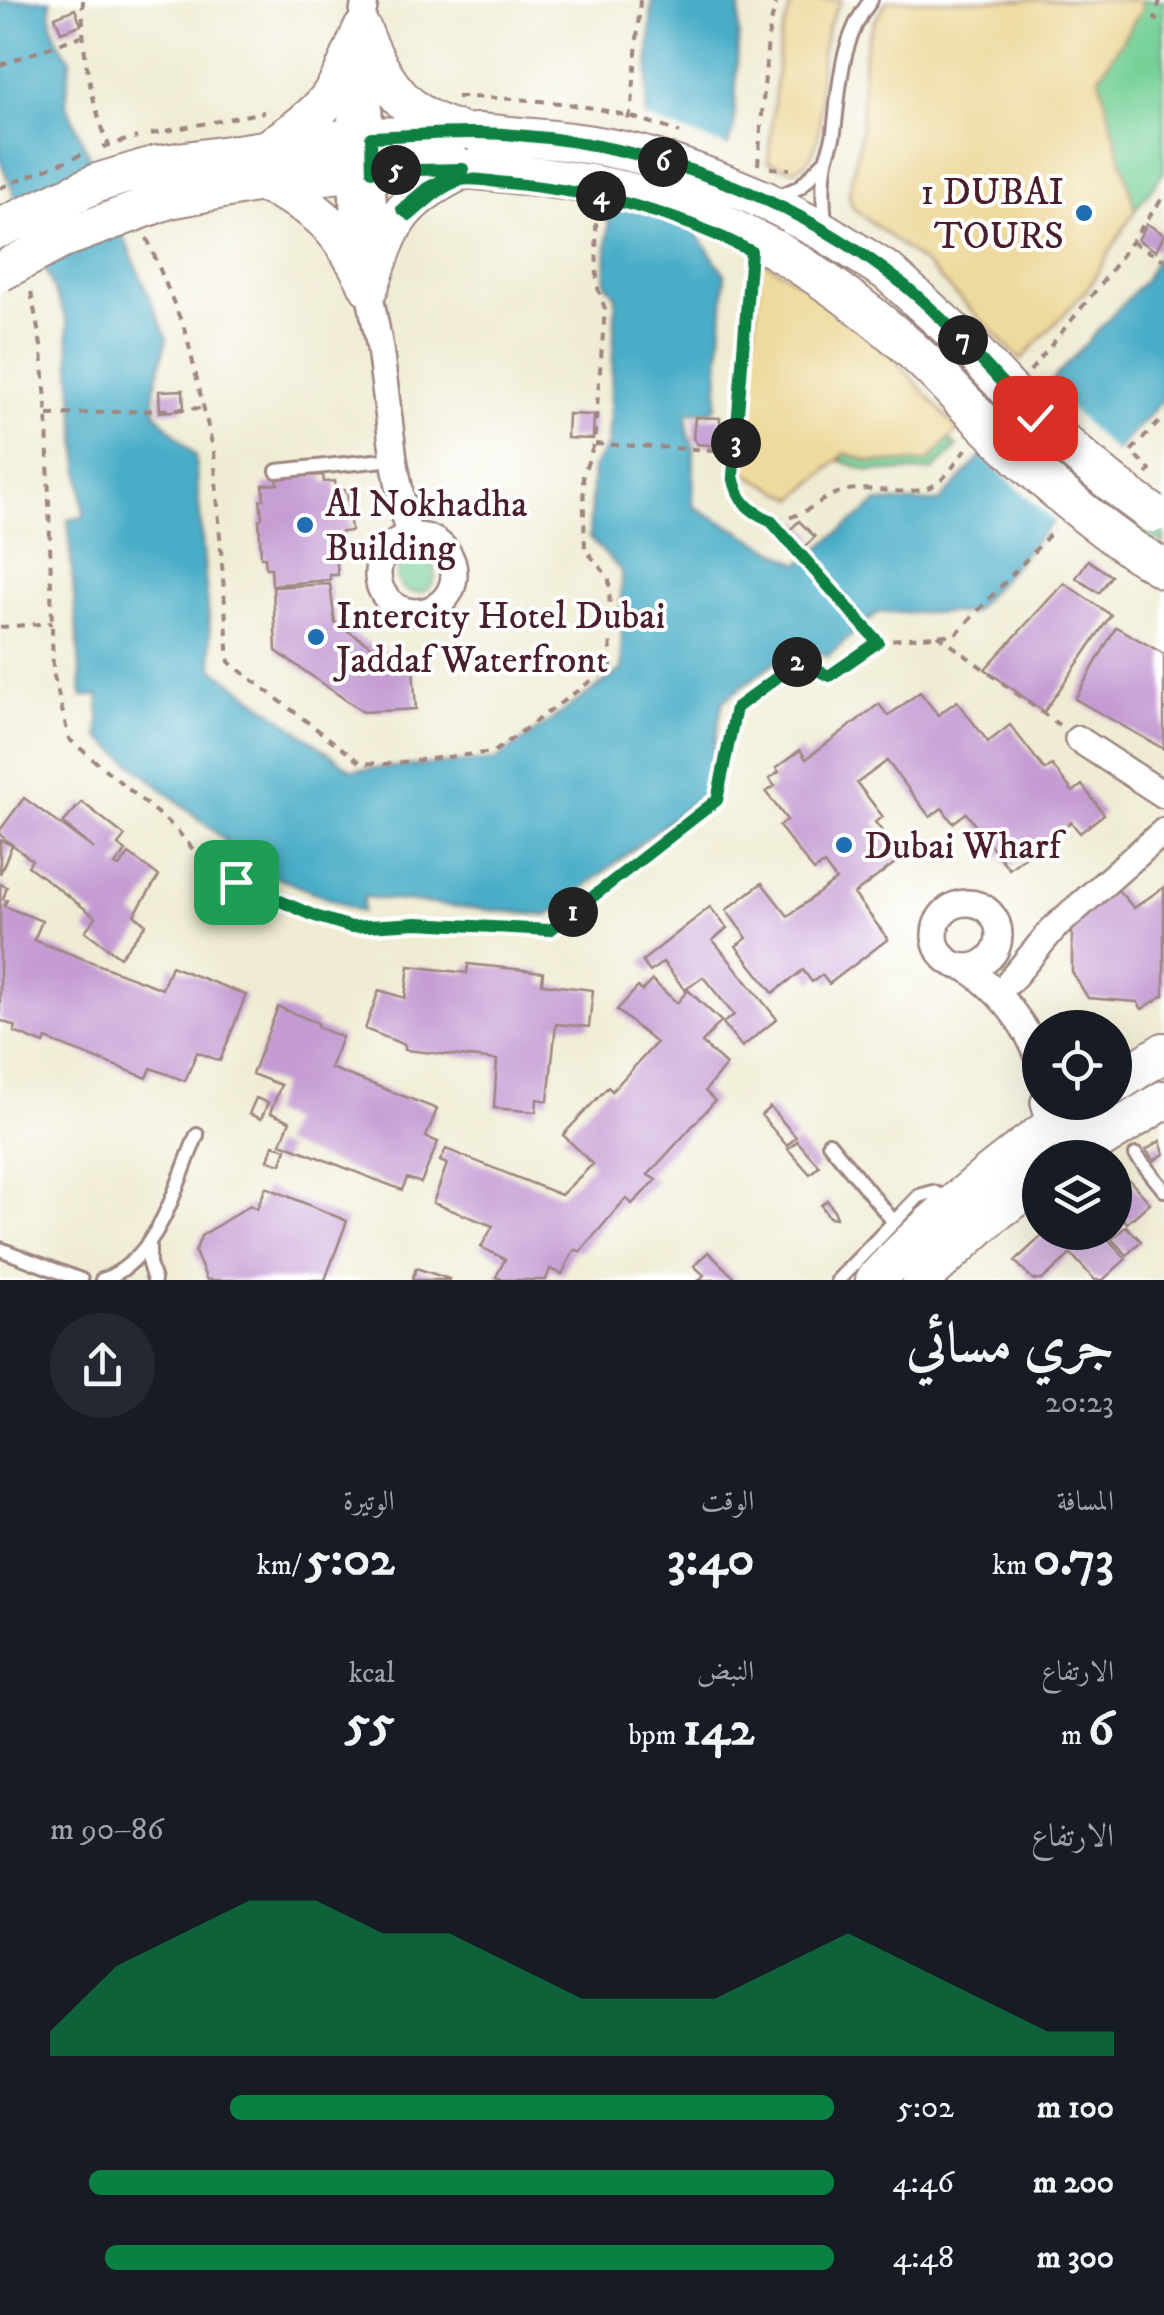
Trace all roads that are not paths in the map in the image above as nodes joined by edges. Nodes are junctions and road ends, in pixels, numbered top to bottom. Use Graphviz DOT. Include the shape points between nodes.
graph roads {
  1 [pos="871,0"];
  2 [pos="364,15"];
  3 [pos="478,133"];
  4 [pos="361,155"];
  5 [pos="826,160"];
  6 [pos="265,165"];
  7 [pos="463,169"];
  8 [pos="764,181"];
  9 [pos="163,182"];
  10 [pos="0,228"];
  11 [pos="826,233"];
  12 [pos="14,276"];
  13 [pos="369,287"];
  14 [pos="394,459"];
  15 [pos="277,471"];
  16 [pos="1152,506"];
  17 [pos="408,536"];
  18 [pos="1149,560"];
  19 [pos="1078,739"];
  20 [pos="1164,797"];
  21 [pos="1164,818"];
  22 [pos="1164,831"];
  23 [pos="998,945"];
  24 [pos="965,967"];
  25 [pos="1012,995"];
  26 [pos="1024,1010"];
  27 [pos="1022,1020"];
  28 [pos="1164,1052"];
  29 [pos="1132,1070"];
  30 [pos="1164,1100"];
  31 [pos="1071,1123"];
  32 [pos="197,1136"];
  33 [pos="1129,1140"];
  34 [pos="829,1143"];
  35 [pos="1132,1144"];
  36 [pos="1164,1190"];
  37 [pos="1022,1193"];
  38 [pos="954,1202"];
  39 [pos="892,1222"];
  40 [pos="149,1246"];
  41 [pos="0,1250"];
  42 [pos="81,1280"];
  43 [pos="102,1280"];
  44 [pos="154,1280"];
  45 [pos="838,1280"];
  46 [pos="875,1280"];
  47 [pos="921,1280"];
  1 -- 5 [label="lane" via="844,52"];
  2 -- 3 [label="street" via="384,79 406,106 450,128"];
  2 -- 4 [label="street" via="352,81"];
  2 -- 6 [label="street" via="330,98"];
  3 -- 4 [label="street"];
  3 -- 8 [label="street, bridge" via="561,140 638,154 712,178"];
  4 -- 6 [label="street"];
  4 -- 7 [label="street"];
  4 -- 13 [label="street" via="358,243"];
  5 -- 8 [label="lane" via="800,187"];
  5 -- 11 [label="lane"];
  6 -- 9 [label="street"];
  6 -- 13 [label="street" via="339,232"];
  7 -- 13 [label="street" via="402,209"];
  7 -- 18 [label="street, bridge" via="626,192 703,215 762,259 864,307 1031,471"];
  8 -- 11 [label="street"];
  9 -- 10 [label="street, bridge" via="97,182"];
  9 -- 12 [label="street, bridge" via="64,238"];
  11 -- 16 [label="street, bridge" via="888,272 1048,430 1111,484"];
  13 -- 14 [label="street"];
  14 -- 15 [label="lane"];
  14 -- 17 [label="street"];
  19 -- 20 [label="street"];
  20 -- 21 [label="street"];
  22 -- 25 [label="street" via="1053,929"];
  23 -- 24 [label="street" via="985,962"];
  23 -- 24 [label="street" via="996,921 979,904 944,911 936,946"];
  23 -- 25 [label="street"];
  24 -- 25 [label="street"];
  25 -- 26 [label="street"];
  25 -- 27 [label="street"];
  28 -- 29 [label="street"];
  30 -- 33 [label="street"];
  31 -- 33 [label="street"];
  31 -- 38 [label="street"];
  32 -- 40 [label="lane"];
  34 -- 39 [label="lane"];
  35 -- 36 [label="lane"];
  37 -- 47 [label="street"];
  38 -- 39 [label="lane" via="926,1193"];
  38 -- 46 [label="street"];
  39 -- 45 [label="lane"];
  40 -- 43 [label="lane"];
  40 -- 44 [label="lane"];
  41 -- 42 [label="lane"];
}
